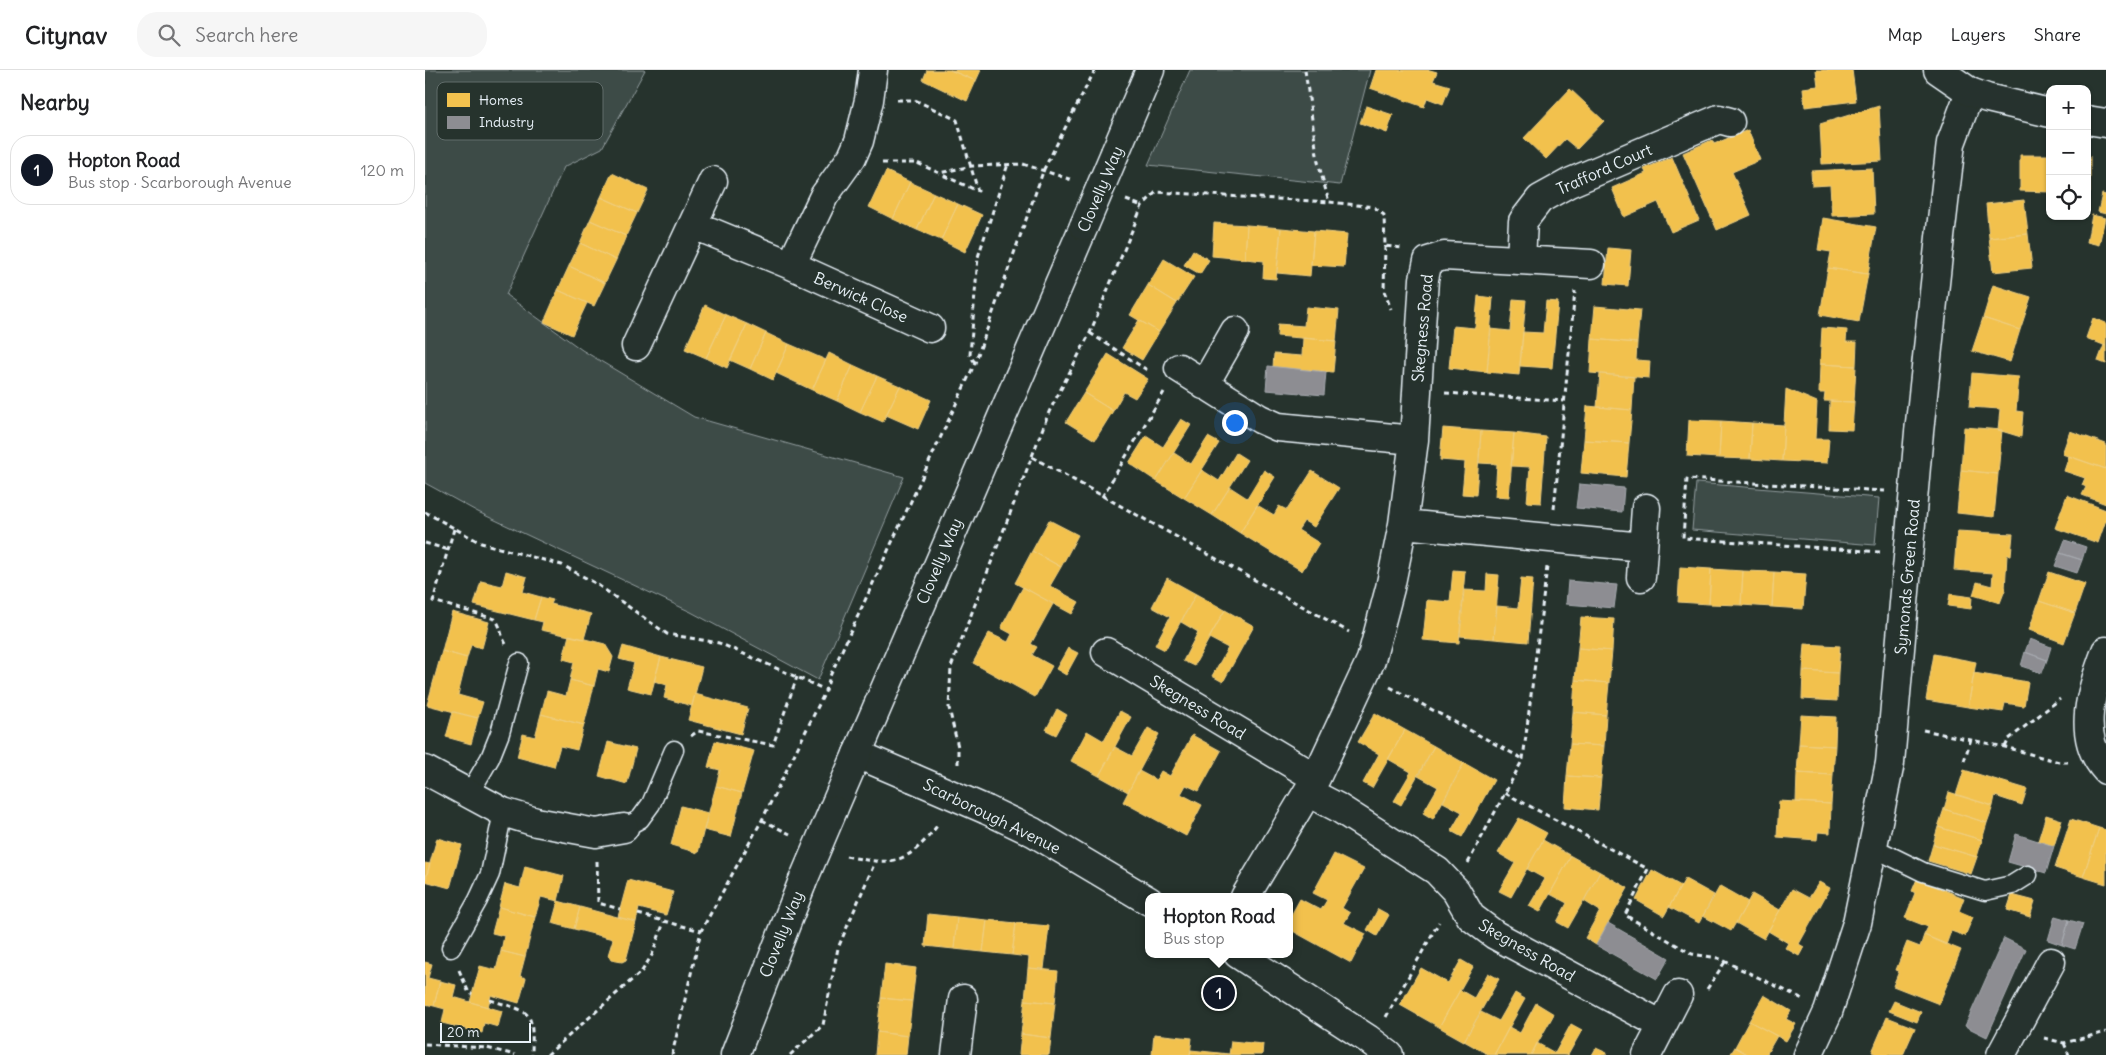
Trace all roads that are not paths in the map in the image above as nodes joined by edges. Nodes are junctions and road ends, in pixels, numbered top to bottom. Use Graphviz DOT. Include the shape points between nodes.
graph roads {
  1 [pos="873,70"];
  2 [pos="1151,70"];
  3 [pos="1938,70"];
  4 [pos="1970,92"];
  5 [pos="2046,111"];
  6 [pos="2091,121"];
  7 [pos="1730,122"];
  8 [pos="2106,123"];
  9 [pos="713,181"];
  10 [pos="694,225"];
  11 [pos="1521,260"];
  12 [pos="1584,263"];
  13 [pos="791,265"];
  14 [pos="930,328"];
  15 [pos="1235,331"];
  16 [pos="636,346"];
  17 [pos="1174,376"];
  18 [pos="1204,385"];
  19 [pos="1414,440"];
  20 [pos="1646,508"];
  21 [pos="1403,524"];
  22 [pos="1643,547"];
  23 [pos="1641,577"];
  24 [pos="2106,651"];
  25 [pos="1106,652"];
  26 [pos="519,663"];
  27 [pos="674,750"];
  28 [pos="857,754"];
  29 [pos="2102,766"];
  30 [pos="425,770"];
  31 [pos="1312,785"];
  32 [pos="469,794"];
  33 [pos="503,812"];
  34 [pos="624,828"];
  35 [pos="1872,847"];
  36 [pos="2028,875"];
  37 [pos="1247,893"];
  38 [pos="1145,899"];
  39 [pos="451,948"];
  40 [pos="1244,958"];
  41 [pos="2051,962"];
  42 [pos="1678,995"];
  43 [pos="963,999"];
  44 [pos="1662,1025"];
  45 [pos="735,1055"];
  46 [pos="956,1055"];
  47 [pos="1389,1055"];
  48 [pos="1647,1055"];
  49 [pos="1808,1055"];
  50 [pos="2001,1055"];
  1 -- 13 [label="street" via="859,141 852,157 824,196"];
  2 -- 28 [label="street, Clovelly Way, bridge"];
  3 -- 4 [label="street"];
  4 -- 5 [label="street" via="2007,104"];
  4 -- 35 [label="street, Symonds Green Road" via="1951,143 1908,554 1895,725"];
  6 -- 8 [label="street"];
  7 -- 11 [label="street, Trafford Court" via="1719,118 1569,182 1540,199 1523,221"];
  9 -- 10 [label="street"];
  10 -- 13 [label="street, Berwick Close"];
  10 -- 16 [label="street"];
  11 -- 12 [label="street, Skegness Road"];
  11 -- 19 [label="street, Skegness Road" via="1444,256 1428,261 1424,278"];
  13 -- 14 [label="street, Berwick Close"];
  15 -- 18 [label="street"];
  17 -- 18 [label="street"];
  18 -- 19 [label="street" via="1278,427"];
  19 -- 21 [label="street, Skegness Road"];
  20 -- 22 [label="street"];
  21 -- 22 [label="street"];
  21 -- 31 [label="street, Skegness Road" via="1390,588 1365,673"];
  22 -- 23 [label="street"];
  24 -- 29 [label="street" via="2090,694 2088,714 2090,739"];
  25 -- 31 [label="street, Skegness Road"];
  26 -- 32 [label="lane" via="500,733"];
  27 -- 34 [label="lane" via="651,804 641,819"];
  28 -- 38 [label="street, Scarborough Avenue, bridge" via="1033,832"];
  28 -- 45 [label="street, Clovelly Way, bridge" via="802,883"];
  30 -- 32 [label="street"];
  31 -- 37 [label="street, Skegness Road"];
  31 -- 44 [label="street, Skegness Road" via="1337,807 1437,871 1456,891 1471,917 1495,935"];
  32 -- 33 [label="street"];
  33 -- 34 [label="street" via="596,833"];
  33 -- 39 [label="lane" via="490,874"];
  35 -- 36 [label="lane" via="1923,872 1985,891 2012,885"];
  35 -- 49 [label="street, Symonds Green Road" via="1857,923 1828,1012"];
  40 -- 47 [label="street"];
  41 -- 50 [label="street"];
  42 -- 44 [label="street"];
  43 -- 46 [label="street"];
  44 -- 48 [label="street"];
}
